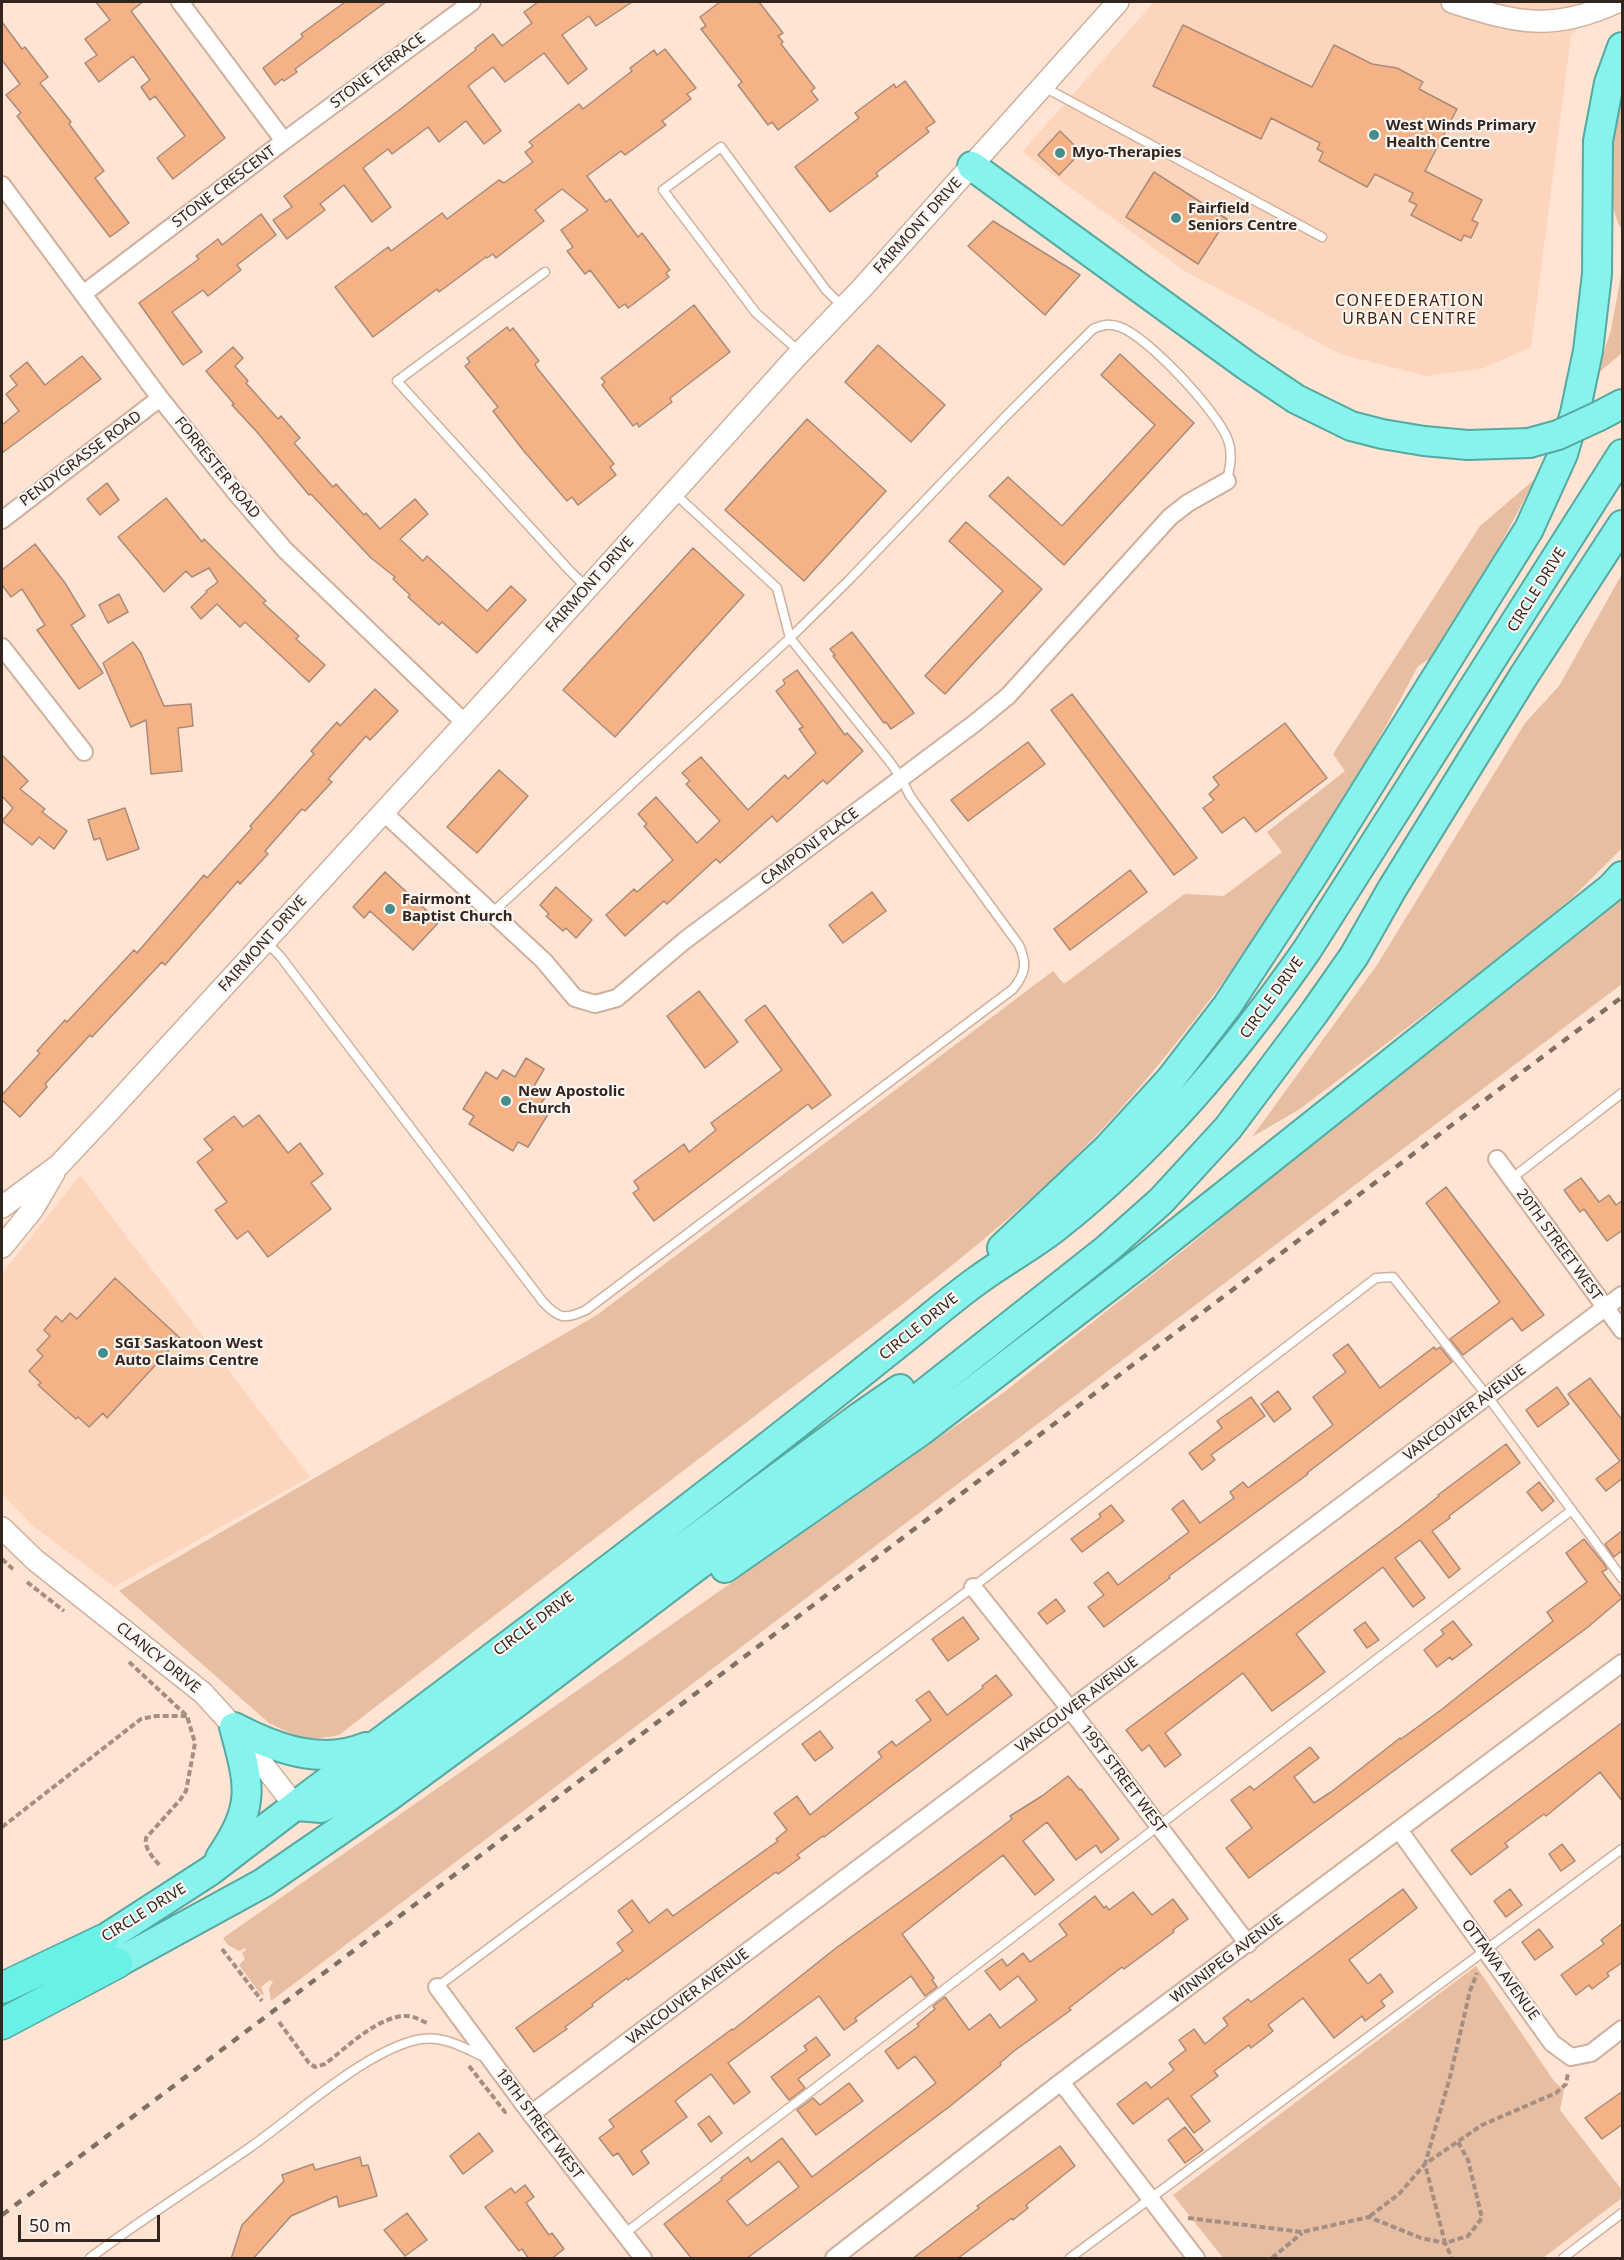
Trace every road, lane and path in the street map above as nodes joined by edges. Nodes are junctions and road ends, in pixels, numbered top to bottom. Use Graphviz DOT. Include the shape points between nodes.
graph roads {
  1 [pos="180,2"];
  2 [pos="472,2"];
  3 [pos="1452,2"];
  4 [pos="1617,2"];
  5 [pos="1115,4"];
  6 [pos="1623,47"];
  7 [pos="1042,86"];
  8 [pos="284,141"];
  9 [pos="972,166"];
  10 [pos="2,188"];
  11 [pos="1322,237"];
  12 [pos="545,272"];
  13 [pos="83,294"];
  14 [pos="844,308"];
  15 [pos="801,352"];
  16 [pos="160,399"];
  17 [pos="1611,410"];
  18 [pos="1623,454"];
  19 [pos="1227,481"];
  20 [pos="673,492"];
  21 [pos="2,520"];
  22 [pos="1623,525"];
  23 [pos="588,588"];
  24 [pos="790,638"];
  25 [pos="2,647"];
  26 [pos="465,723"];
  27 [pos="84,752"];
  28 [pos="901,778"];
  29 [pos="383,812"];
  30 [pos="1623,876"];
  31 [pos="492,913"];
  32 [pos="266,942"];
  33 [pos="1623,1093"];
  34 [pos="1497,1159"];
  35 [pos="59,1165"];
  36 [pos="1511,1179"];
  37 [pos="2,1207"];
  38 [pos="2,1247"];
  39 [pos="1088,1264"];
  40 [pos="977,1280"];
  41 [pos="1623,1295"];
  42 [pos="1606,1307"];
  43 [pos="1623,1330"];
  44 [pos="1488,1397"];
  45 [pos="1572,1510"];
  46 [pos="2,1528"];
  47 [pos="2,1559"];
  48 [pos="1623,1578"];
  49 [pos="973,1587"];
  50 [pos="65,1612"];
  51 [pos="122,1655"];
  52 [pos="1623,1663"];
  53 [pos="516,1703"];
  54 [pos="1070,1709"];
  55 [pos="187,1716"];
  56 [pos="234,1727"];
  57 [pos="384,1739"];
  58 [pos="295,1806"];
  59 [pos="2,1827"];
  60 [pos="1160,1827"];
  61 [pos="1399,1830"];
  62 [pos="1623,1849"];
  63 [pos="160,1866"];
  64 [pos="210,1871"];
  65 [pos="1248,1944"];
  66 [pos="222,1949"];
  67 [pos="1486,1949"];
  68 [pos="110,1951"];
  69 [pos="1471,1960"];
  70 [pos="437,1987"];
  71 [pos="2,1988"];
  72 [pos="262,2001"];
  73 [pos="2,2024"];
  74 [pos="1623,2029"];
  75 [pos="490,2060"];
  76 [pos="1568,2071"];
  77 [pos="1061,2082"];
  78 [pos="531,2114"];
  79 [pos="1458,2142"];
  80 [pos="1425,2164"];
  81 [pos="1165,2187"];
  82 [pos="1150,2198"];
  83 [pos="1623,2213"];
  84 [pos="1369,2217"];
  85 [pos="1302,2232"];
  86 [pos="624,2234"];
  87 [pos="1444,2243"];
  88 [pos="90,2259"];
  89 [pos="643,2259"];
  90 [pos="834,2259"];
  91 [pos="1070,2259"];
  92 [pos="1196,2259"];
  93 [pos="1272,2259"];
  94 [pos="1452,2259"];
  95 [pos="1563,2259"];
  1 -- 8 [label="street, STONE CRESCENT"];
  2 -- 8 [label="street, STONE TERRACE"];
  3 -- 4 [label="street" via="1495,16 1533,22 1572,19"];
  5 -- 7 [label="street, FAIRMONT DRIVE"];
  6 -- 40 [label="highway" via="1609,83 1598,141 1597,274 1588,351 1563,454 1533,522 1451,658 1227,1006 1170,1080 1107,1149 1004,1244"];
  7 -- 9 [label="street, FAIRMONT DRIVE"];
  7 -- 11 [label="lane"];
  8 -- 13 [label="street, STONE CRESCENT"];
  9 -- 14 [label="street, FAIRMONT DRIVE"];
  9 -- 17 [label="highway, bridge" via="1247,366 1296,399 1350,426 1424,441 1468,445 1529,443 1558,435"];
  10 -- 13 [label="street, FORRESTER ROAD"];
  12 -- 23 [label="lane" via="397,381"];
  13 -- 16 [label="street, FORRESTER ROAD"];
  14 -- 15 [label="street, FAIRMONT DRIVE"];
  14 -- 15 [label="lane" via="826,290 721,147 663,190 756,313"];
  15 -- 20 [label="street, FAIRMONT DRIVE"];
  16 -- 21 [label="street, PENDYGRASSE ROAD"];
  16 -- 26 [label="street, FORRESTER ROAD" via="285,550"];
  18 -- 40 [label="highway, CIRCLE DRIVE" via="1347,891 1252,1026 1191,1099 1101,1189 1054,1229"];
  19 -- 24 [label="lane" via="1231,454 1228,441 1207,407 1143,341 1124,329 1105,324 1093,329"];
  19 -- 28 [label="street, CAMPONI PLACE" via="1170,517 1008,696"];
  20 -- 23 [label="street, FAIRMONT DRIVE"];
  20 -- 24 [label="lane" via="777,588"];
  22 -- 39 [label="highway, CIRCLE DRIVE" via="1523,677 1354,956 1314,1013 1203,1157 1161,1201"];
  23 -- 26 [label="street, FAIRMONT DRIVE"];
  24 -- 28 [label="lane"];
  24 -- 31 [label="lane"];
  25 -- 27 [label="street"];
  26 -- 29 [label="street, FAIRMONT DRIVE"];
  28 -- 31 [label="street, CAMPONI PLACE" via="684,941 617,998 606,1002 595,1004 575,998"];
  28 -- 32 [label="lane" via="910,796 1019,945 1026,968 1021,979 1013,989 575,1315 555,1314 543,1302"];
  29 -- 31 [label="street, CAMPONI PLACE"];
  29 -- 32 [label="street, FAIRMONT DRIVE"];
  30 -- 53 [label="highway" via="1142,1261 921,1431 653,1618"];
  32 -- 35 [label="street, FAIRMONT DRIVE"];
  33 -- 36 [label="lane"];
  34 -- 36 [label="street, 20TH STREET WEST"];
  35 -- 37 [label="street, FAIRMONT DRIVE"];
  35 -- 38 [label="street, FAIRMONT DRIVE" via="33,1209"];
  36 -- 42 [label="street, 20TH STREET WEST"];
  39 -- 53 [label="highway, CIRCLE DRIVE"];
  39 -- 58 [label="highway" via="858,1418 354,1792 321,1808"];
  40 -- 57 [label="highway, CIRCLE DRIVE" via="816,1410"];
  41 -- 42 [label="street, VANCOUVER AVENUE"];
  42 -- 43 [label="street, 20TH STREET WEST"];
  42 -- 44 [label="street, VANCOUVER AVENUE"];
  44 -- 45 [label="lane"];
  44 -- 49 [label="lane" via="1393,1277 1376,1278"];
  44 -- 54 [label="street, VANCOUVER AVENUE"];
  45 -- 48 [label="lane"];
  45 -- 60 [label="lane"];
  46 -- 56 [label="street, CLANCY DRIVE" via="35,1560 203,1694"];
  47 -- 50 [label="path"];
  49 -- 54 [label="street, 19ST STREET WEST"];
  49 -- 70 [label="lane"];
  51 -- 55 [label="path"];
  52 -- 61 [label="street, WINNIPEG AVENUE"];
  53 -- 68 [label="highway, CIRCLE DRIVE" via="282,1871 211,1913"];
  54 -- 60 [label="street, 19ST STREET WEST"];
  54 -- 78 [label="street, VANCOUVER AVENUE"];
  55 -- 59 [label="path" via="141,1719"];
  55 -- 63 [label="path" via="195,1743 186,1791 150,1831 145,1844"];
  56 -- 57 [label="highway" via="262,1742 298,1753 354,1752"];
  56 -- 58 [label="street, CLANCY DRIVE"];
  56 -- 64 [label="highway" via="245,1770 247,1798 236,1834"];
  57 -- 58 [label="highway, CIRCLE DRIVE"];
  58 -- 64 [label="highway, CIRCLE DRIVE"];
  58 -- 68 [label="highway" via="290,1831 276,1847"];
  60 -- 65 [label="street, 19ST STREET WEST"];
  60 -- 86 [label="lane"];
  61 -- 65 [label="street, WINNIPEG AVENUE"];
  61 -- 67 [label="street, OTTAWA AVENUE"];
  62 -- 67 [label="lane"];
  64 -- 68 [label="highway, CIRCLE DRIVE"];
  65 -- 77 [label="street, WINNIPEG AVENUE"];
  66 -- 72 [label="path"];
  67 -- 69 [label="lane"];
  67 -- 74 [label="street, OTTAWA AVENUE" via="1552,2043 1571,2057 1591,2053"];
  68 -- 71 [label="highway, CIRCLE DRIVE"];
  68 -- 73 [label="highway, CIRCLE DRIVE"];
  69 -- 80 [label="path" via="1478,1968"];
  69 -- 81 [label="lane"];
  70 -- 75 [label="street, 18TH STREET WEST"];
  75 -- 78 [label="street, 18TH STREET WEST"];
  75 -- 88 [label="lane" via="435,2038 386,2051"];
  76 -- 79 [label="path" via="1566,2084 1556,2093 1482,2125"];
  77 -- 82 [label="street"];
  77 -- 90 [label="street, WINNIPEG AVENUE"];
  78 -- 86 [label="street, 18TH STREET WEST"];
  79 -- 80 [label="path"];
  79 -- 87 [label="path" via="1468,2160 1482,2218 1468,2236"];
  80 -- 84 [label="path" via="1399,2194"];
  80 -- 87 [label="path"];
  81 -- 82 [label="lane"];
  81 -- 85 [label="path" via="1187,2218"];
  82 -- 91 [label="lane"];
  82 -- 92 [label="street"];
  83 -- 95 [label="lane"];
  84 -- 85 [label="path"];
  84 -- 87 [label="path"];
  85 -- 93 [label="path"];
  86 -- 89 [label="street, 18TH STREET WEST"];
  87 -- 94 [label="path"];
}
